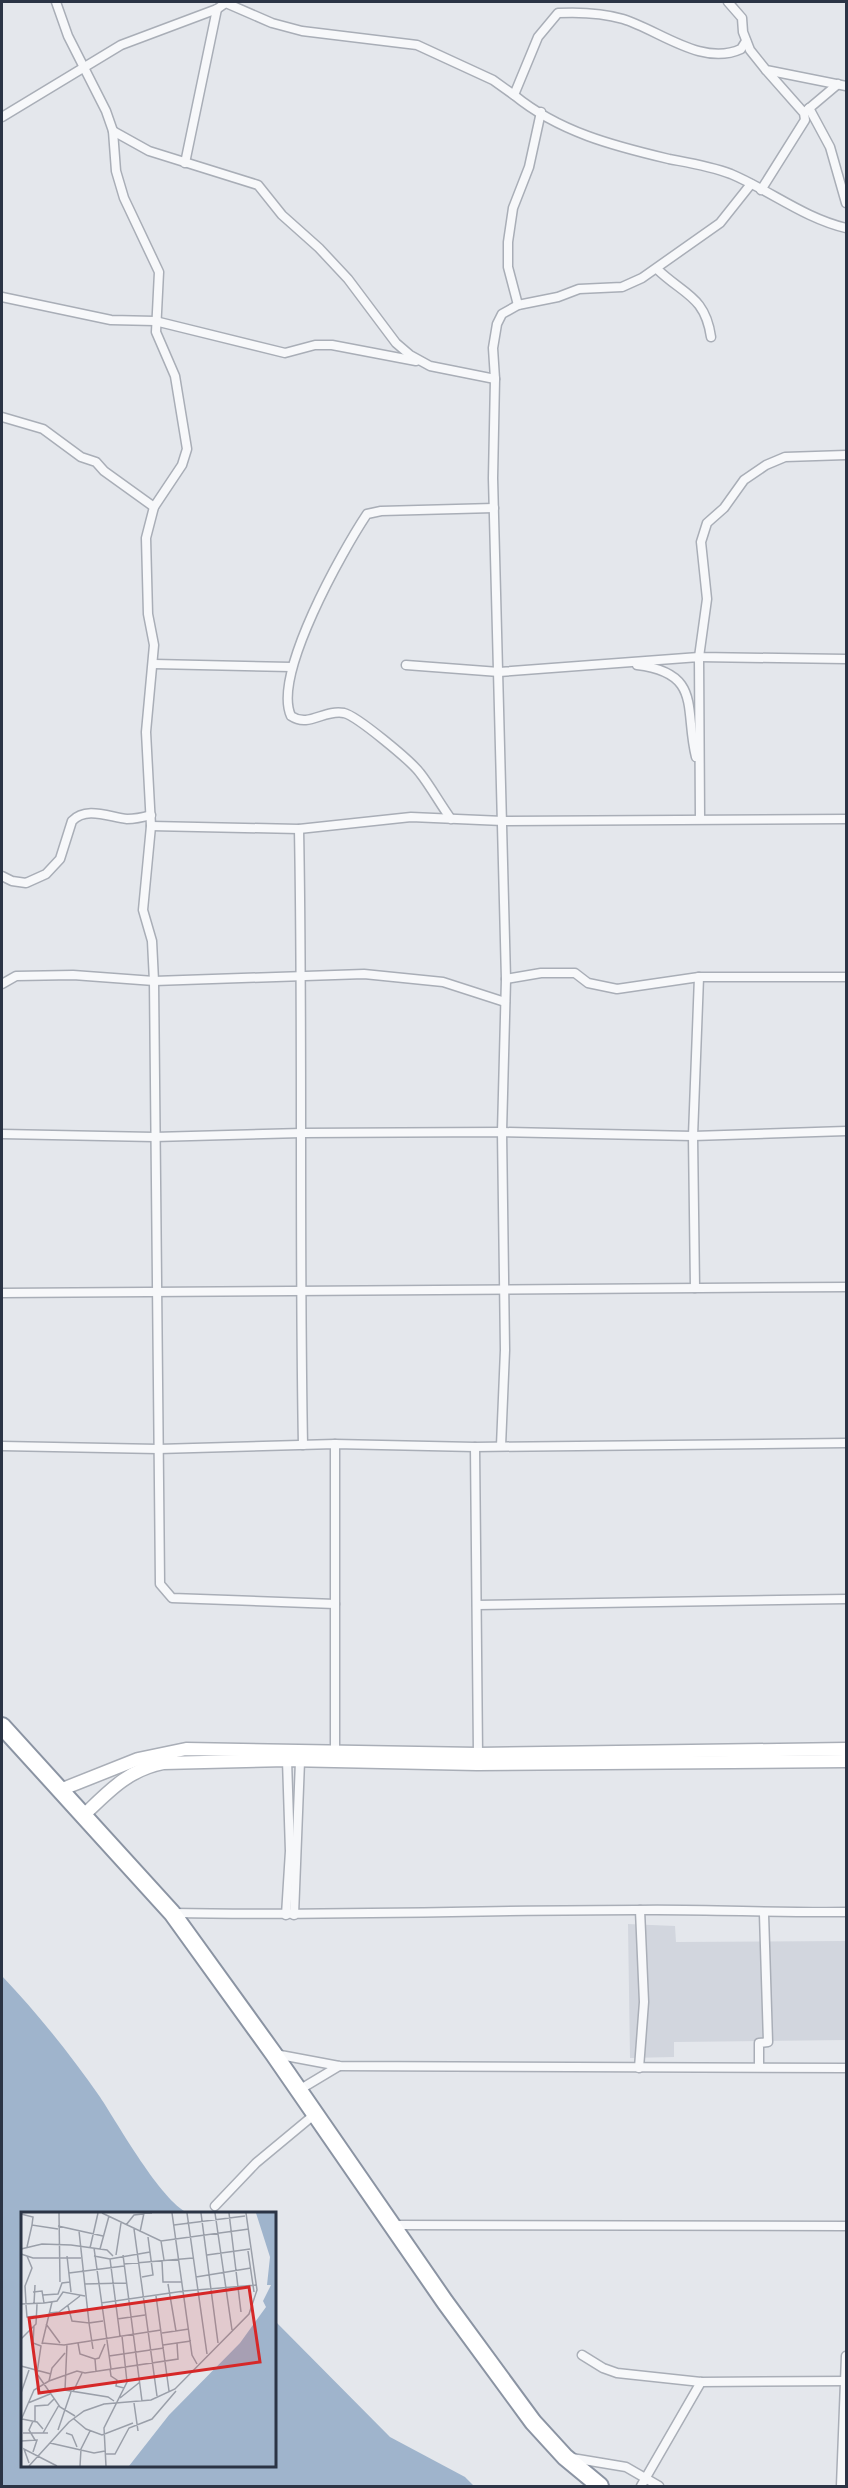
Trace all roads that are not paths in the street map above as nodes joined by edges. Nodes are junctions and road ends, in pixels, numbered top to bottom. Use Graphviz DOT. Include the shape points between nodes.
graph roads {
  1 [pos="56,2"];
  2 [pos="226,2"];
  3 [pos="728,2"];
  4 [pos="217,9"];
  5 [pos="746,41"];
  6 [pos="84,69"];
  7 [pos="766,70"];
  8 [pos="842,85"];
  9 [pos="514,94"];
  10 [pos="807,110"];
  11 [pos="541,112"];
  12 [pos="2,117"];
  13 [pos="113,132"];
  14 [pos="185,163"];
  15 [pos="751,184"];
  16 [pos="761,190"];
  17 [pos="846,203"];
  18 [pos="846,228"];
  19 [pos="657,269"];
  20 [pos="2,297"];
  21 [pos="518,304"];
  22 [pos="155,321"];
  23 [pos="711,337"];
  24 [pos="423,362"];
  25 [pos="495,379"];
  26 [pos="2,417"];
  27 [pos="846,454"];
  28 [pos="154,507"];
  29 [pos="494,508"];
  30 [pos="699,657"];
  31 [pos="846,659"];
  32 [pos="618,663"];
  33 [pos="154,664"];
  34 [pos="406,665"];
  35 [pos="291,667"];
  36 [pos="499,672"];
  37 [pos="700,773"];
  38 [pos="151,815"];
  39 [pos="700,818"];
  40 [pos="451,819"];
  41 [pos="846,819"];
  42 [pos="503,821"];
  43 [pos="151,826"];
  44 [pos="298,830"];
  45 [pos="2,876"];
  46 [pos="699,977"];
  47 [pos="846,977"];
  48 [pos="302,978"];
  49 [pos="506,979"];
  50 [pos="154,981"];
  51 [pos="2,984"];
  52 [pos="505,1002"];
  53 [pos="846,1131"];
  54 [pos="502,1132"];
  55 [pos="302,1133"];
  56 [pos="2,1134"];
  57 [pos="693,1136"];
  58 [pos="154,1137"];
  59 [pos="695,1287"];
  60 [pos="846,1287"];
  61 [pos="505,1288"];
  62 [pos="300,1289"];
  63 [pos="156,1292"];
  64 [pos="2,1293"];
  65 [pos="846,1443"];
  66 [pos="335,1444"];
  67 [pos="303,1445"];
  68 [pos="2,1446"];
  69 [pos="501,1446"];
  70 [pos="475,1447"];
  71 [pos="158,1449"];
  72 [pos="846,1599"];
  73 [pos="335,1604"];
  74 [pos="477,1605"];
  75 [pos="2,1726"];
  76 [pos="846,1749"];
  77 [pos="335,1753"];
  78 [pos="478,1754"];
  79 [pos="287,1760"];
  80 [pos="300,1761"];
  81 [pos="846,1761"];
  82 [pos="63,1793"];
  83 [pos="82,1813"];
  84 [pos="294,1833"];
  85 [pos="640,1910"];
  86 [pos="846,1912"];
  87 [pos="172,1913"];
  88 [pos="764,1914"];
  89 [pos="290,1915"];
  90 [pos="273,2053"];
  91 [pos="339,2066"];
  92 [pos="759,2067"];
  93 [pos="639,2068"];
  94 [pos="846,2068"];
  95 [pos="299,2090"];
  96 [pos="315,2114"];
  97 [pos="215,2206"];
  98 [pos="393,2225"];
  99 [pos="846,2226"];
  100 [pos="582,2355"];
  101 [pos="846,2356"];
  102 [pos="845,2381"];
  103 [pos="701,2382"];
  104 [pos="565,2457"];
  105 [pos="646,2478"];
  106 [pos="600,2487"];
  107 [pos="641,2487"];
  108 [pos="659,2487"];
  109 [pos="841,2487"];
  1 -- 6 [label="street"];
  2 -- 4 [label="street"];
  2 -- 9 [label="street" via="272,23 302,31 417,45 493,80"];
  3 -- 5 [label="street" via="742,18"];
  4 -- 6 [label="street" via="121,45"];
  4 -- 14 [label="street"];
  5 -- 7 [label="street"];
  5 -- 9 [label="street" via="741,49 719,55 682,45 623,19 558,14 538,37"];
  6 -- 12 [label="street"];
  6 -- 13 [label="street"];
  7 -- 8 [label="street"];
  7 -- 10 [label="street"];
  8 -- 10 [label="street"];
  9 -- 11 [label="street"];
  10 -- 16 [label="street" via="805,120"];
  10 -- 17 [label="street" via="830,147"];
  11 -- 15 [label="street" via="581,134 613,145 699,163"];
  11 -- 21 [label="street" via="529,167 513,208 508,242 508,267"];
  13 -- 14 [label="street" via="149,151"];
  13 -- 22 [label="street" via="116,171 124,198 159,272"];
  14 -- 24 [label="street" via="258,185 282,215 348,279 396,343"];
  15 -- 16 [label="street"];
  15 -- 19 [label="street" via="720,223"];
  16 -- 18 [label="street" via="810,216"];
  19 -- 21 [label="street" via="622,287 579,289"];
  19 -- 23 [label="street" via="703,308"];
  20 -- 22 [label="street" via="111,320"];
  21 -- 25 [label="street" via="502,314 497,324 493,348"];
  22 -- 24 [label="street" via="285,353 332,345"];
  22 -- 28 [label="street" via="180,395 187,449 182,465"];
  24 -- 25 [label="street" via="452,372"];
  25 -- 29 [label="street"];
  26 -- 28 [label="street" via="43,429 81,457 96,462"];
  27 -- 30 [label="street" via="785,457 766,465 744,480 724,508 707,523 701,542 707,599"];
  28 -- 33 [label="street" via="146,538"];
  29 -- 35 [label="street" via="368,514 314,610"];
  29 -- 36 [label="street"];
  30 -- 31 [label="street"];
  30 -- 32 [label="street"];
  30 -- 37 [label="street"];
  32 -- 36 [label="street"];
  32 -- 37 [label="street" via="665,672 680,681 688,694"];
  33 -- 35 [label="street"];
  33 -- 38 [label="street" via="146,732"];
  34 -- 36 [label="street"];
  35 -- 40 [label="street" via="287,697 291,716 307,721 333,712 354,717 407,759"];
  36 -- 42 [label="street"];
  37 -- 39 [label="street"];
  38 -- 43 [label="street"];
  38 -- 45 [label="street" via="130,819 95,813 76,817 60,860 46,874 26,884"];
  39 -- 41 [label="street"];
  39 -- 42 [label="street"];
  40 -- 42 [label="street"];
  40 -- 44 [label="street" via="411,816"];
  42 -- 49 [label="street"];
  43 -- 44 [label="street"];
  43 -- 50 [label="street" via="143,910 152,941"];
  44 -- 48 [label="street"];
  46 -- 47 [label="street"];
  46 -- 49 [label="street" via="617,989 588,982 575,974 541,973"];
  46 -- 57 [label="street"];
  48 -- 50 [label="street"];
  48 -- 52 [label="street" via="364,974 418,978"];
  48 -- 55 [label="street"];
  49 -- 52 [label="street"];
  50 -- 51 [label="street" via="73,975 16,976"];
  50 -- 58 [label="street"];
  52 -- 54 [label="street"];
  53 -- 57 [label="street"];
  54 -- 55 [label="street"];
  54 -- 57 [label="street"];
  54 -- 61 [label="street"];
  55 -- 58 [label="street"];
  55 -- 62 [label="street"];
  56 -- 58 [label="street"];
  57 -- 59 [label="street"];
  58 -- 63 [label="street"];
  59 -- 60 [label="street"];
  59 -- 61 [label="street"];
  61 -- 62 [label="street"];
  61 -- 69 [label="street"];
  62 -- 63 [label="street"];
  62 -- 67 [label="street"];
  63 -- 64 [label="street"];
  63 -- 71 [label="street"];
  65 -- 69 [label="street"];
  66 -- 67 [label="street"];
  66 -- 70 [label="street"];
  66 -- 73 [label="street"];
  67 -- 71 [label="street"];
  68 -- 71 [label="street"];
  69 -- 70 [label="street"];
  70 -- 74 [label="street"];
  71 -- 73 [label="street" via="160,1584 165,1592 172,1598"];
  72 -- 74 [label="street"];
  73 -- 77 [label="street"];
  74 -- 78 [label="street"];
  75 -- 82 [label="highway"];
  76 -- 78 [label="street"];
  77 -- 78 [label="street"];
  77 -- 82 [label="street" via="171,1751 138,1759"];
  79 -- 80 [label="street"];
  79 -- 83 [label="street" via="163,1763 145,1767 119,1781"];
  79 -- 84 [label="street"];
  80 -- 81 [label="street" via="477,1764"];
  80 -- 84 [label="street"];
  82 -- 83 [label="highway"];
  83 -- 87 [label="highway"];
  84 -- 89 [label="street"];
  85 -- 88 [label="street"];
  85 -- 89 [label="street"];
  85 -- 93 [label="street" via="644,2002"];
  86 -- 88 [label="street"];
  87 -- 89 [label="street"];
  87 -- 90 [label="highway"];
  88 -- 92 [label="street" via="768,2042 759,2043"];
  90 -- 91 [label="street"];
  90 -- 95 [label="highway"];
  91 -- 93 [label="street"];
  91 -- 95 [label="street"];
  92 -- 93 [label="street"];
  92 -- 94 [label="street"];
  95 -- 96 [label="highway"];
  96 -- 97 [label="street" via="256,2163"];
  96 -- 98 [label="highway"];
  98 -- 99 [label="street"];
  98 -- 104 [label="highway" via="528,2415"];
  100 -- 103 [label="street" via="617,2373"];
  101 -- 102 [label="street"];
  102 -- 103 [label="street"];
  102 -- 109 [label="street"];
  103 -- 105 [label="street"];
  104 -- 105 [label="street" via="626,2467"];
  104 -- 106 [label="highway"];
  105 -- 107 [label="street"];
  105 -- 108 [label="street"];
}
